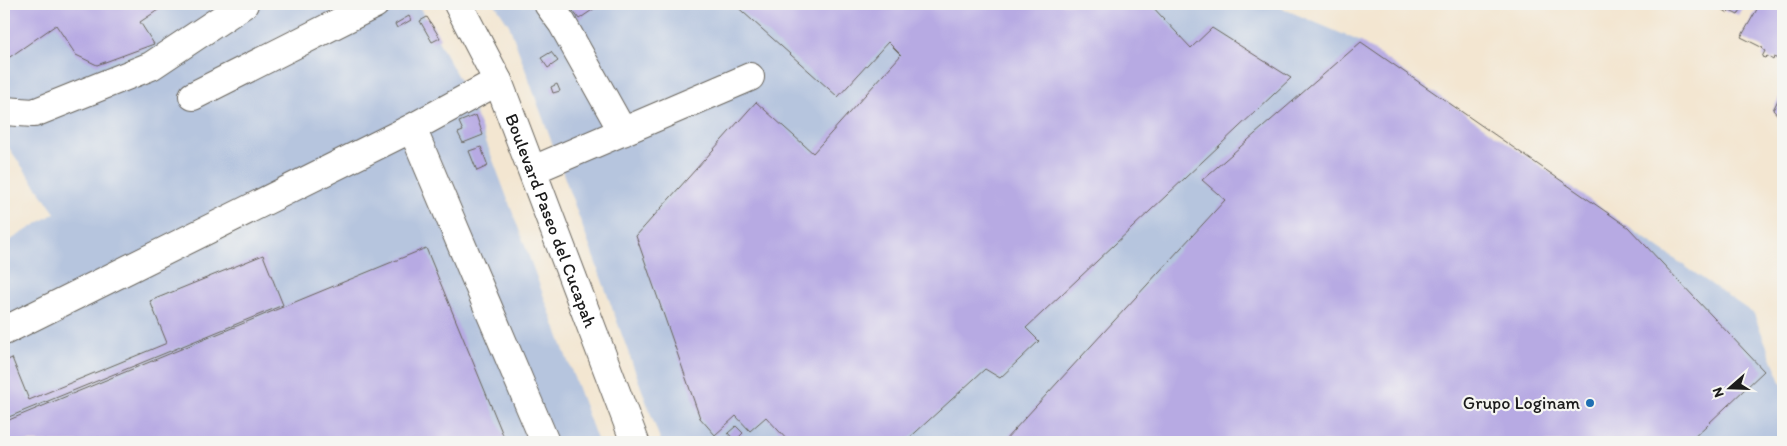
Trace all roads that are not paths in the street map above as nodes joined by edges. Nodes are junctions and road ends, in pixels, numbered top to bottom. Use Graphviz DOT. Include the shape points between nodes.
graph roads {
  1 [pos="244,4"];
  2 [pos="375,4"];
  3 [pos="458,4"];
  4 [pos="548,4"];
  5 [pos="750,77"];
  6 [pos="498,80"];
  7 [pos="192,96"];
  8 [pos="4,111"];
  9 [pos="412,128"];
  10 [pos="623,132"];
  11 [pos="533,170"];
  12 [pos="4,331"];
  13 [pos="545,442"];
  14 [pos="635,442"];
  1 -- 8 [label="main road" via="151,66 34,113"];
  2 -- 7 [label="main road"];
  3 -- 6 [label="main road, Boulevard Paseo del Cucapah"];
  4 -- 10 [label="main road"];
  5 -- 10 [label="main road"];
  6 -- 9 [label="main road"];
  6 -- 11 [label="main road, Boulevard Paseo del Cucapah"];
  9 -- 12 [label="main road"];
  9 -- 13 [label="main road"];
  10 -- 11 [label="main road"];
  11 -- 14 [label="main road, Boulevard Paseo del Cucapah"];
}
